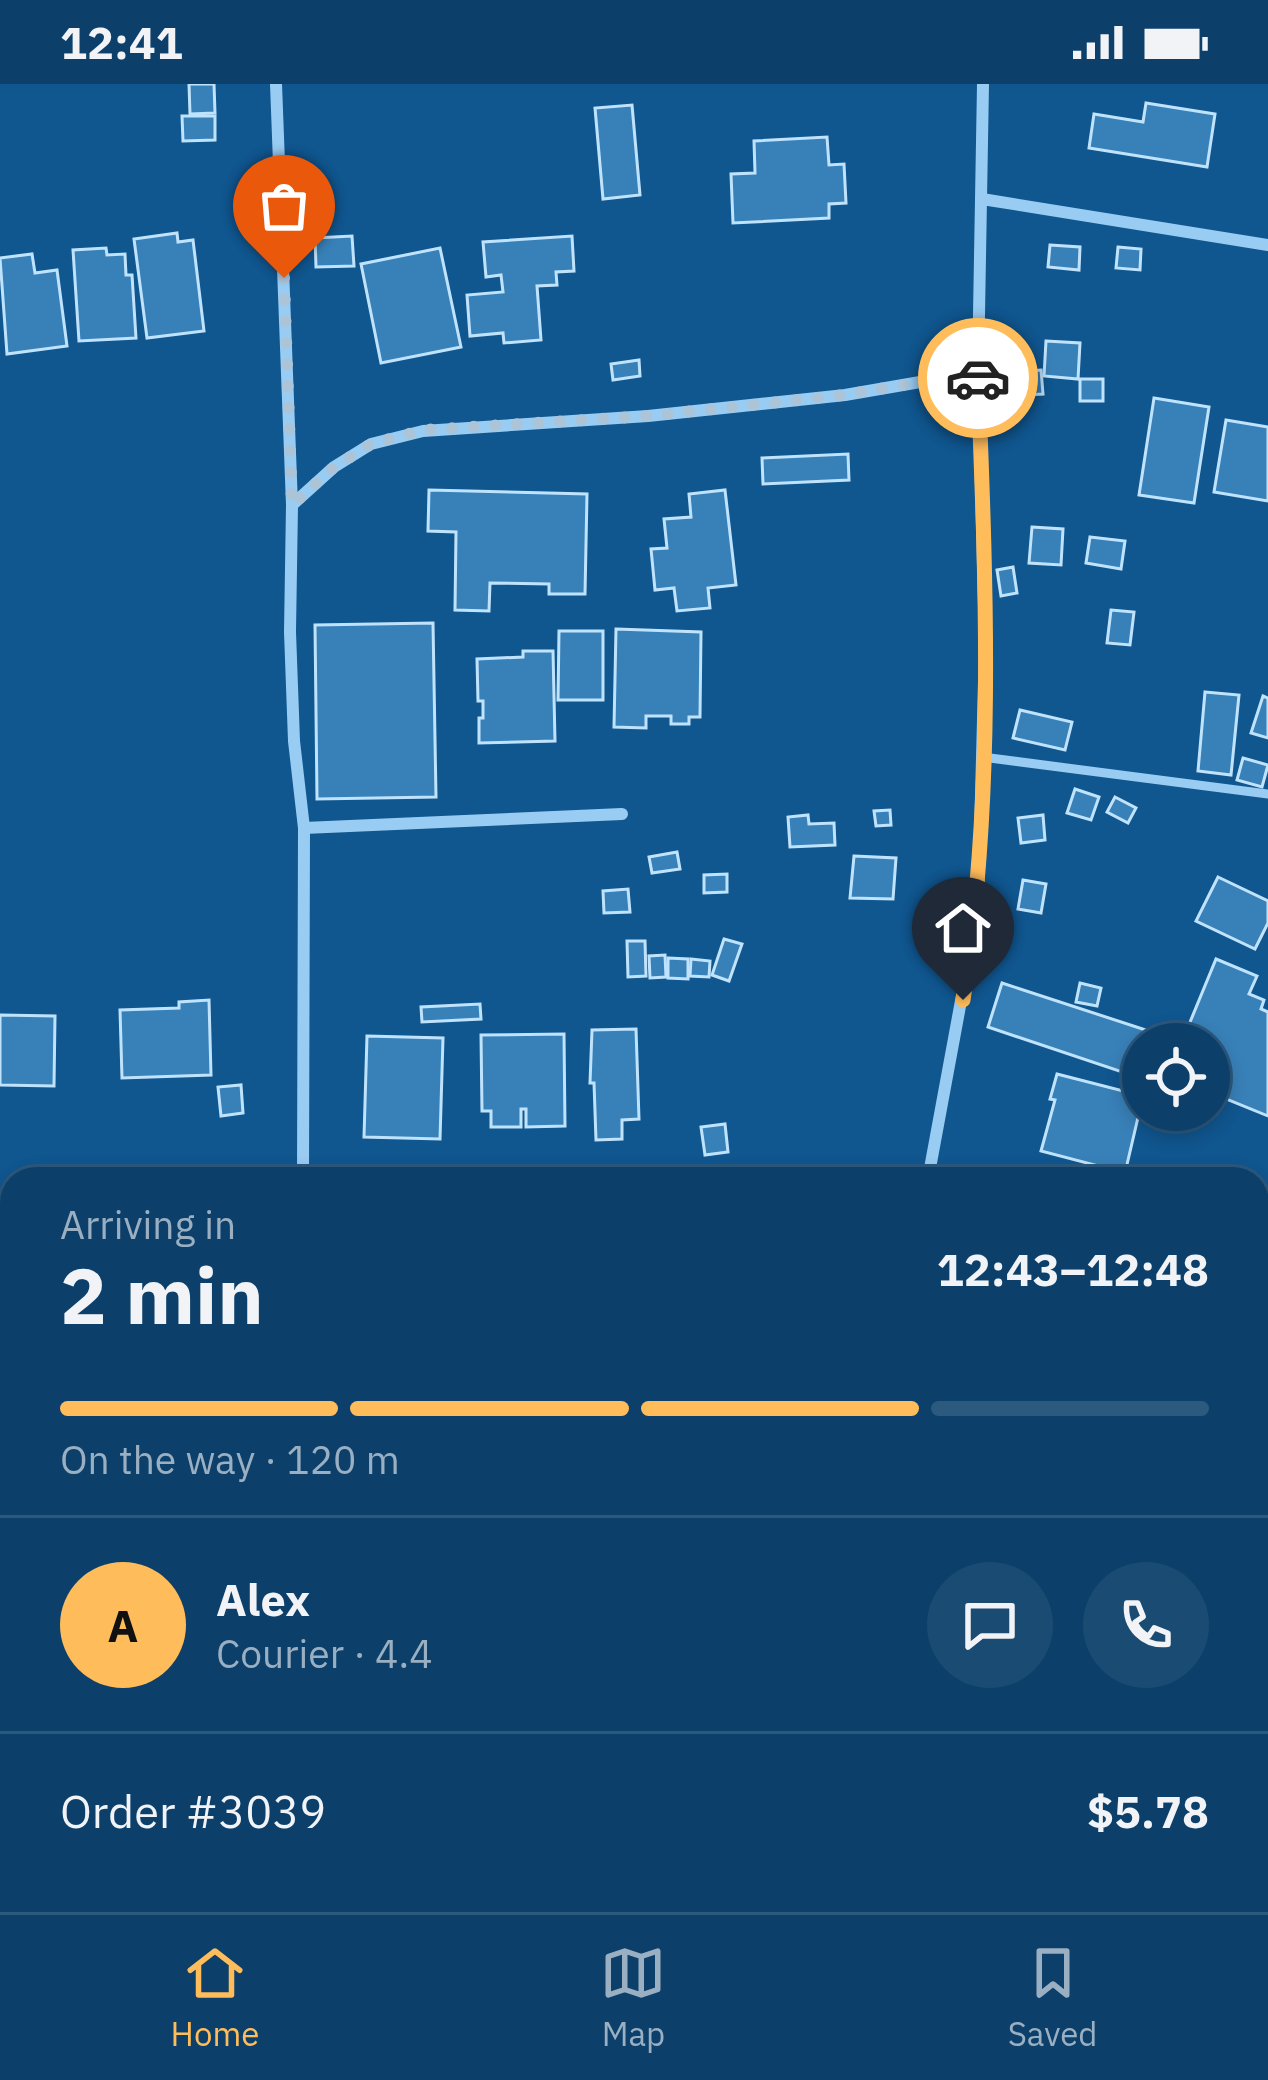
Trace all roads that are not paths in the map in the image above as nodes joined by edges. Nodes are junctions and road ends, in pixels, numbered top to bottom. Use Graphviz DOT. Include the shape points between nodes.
graph roads {
  1 [pos="276,84"];
  2 [pos="983,84"];
  3 [pos="982,199"];
  4 [pos="1268,245"];
  5 [pos="978,372"];
  6 [pos="292,505"];
  7 [pos="982,757"];
  8 [pos="1268,794"];
  9 [pos="622,814"];
  10 [pos="304,827"];
  11 [pos="303,1167"];
  12 [pos="930,1167"];
  1 -- 6 [label="street"];
  2 -- 3 [label="street"];
  3 -- 4 [label="street"];
  3 -- 5 [label="street"];
  5 -- 6 [label="street" via="648,416 423,430 371,444"];
  5 -- 7 [label="street"];
  6 -- 10 [label="street" via="294,741"];
  7 -- 8 [label="lane"];
  7 -- 12 [label="street" via="978,909"];
  9 -- 10 [label="street"];
  10 -- 11 [label="street"];
}
